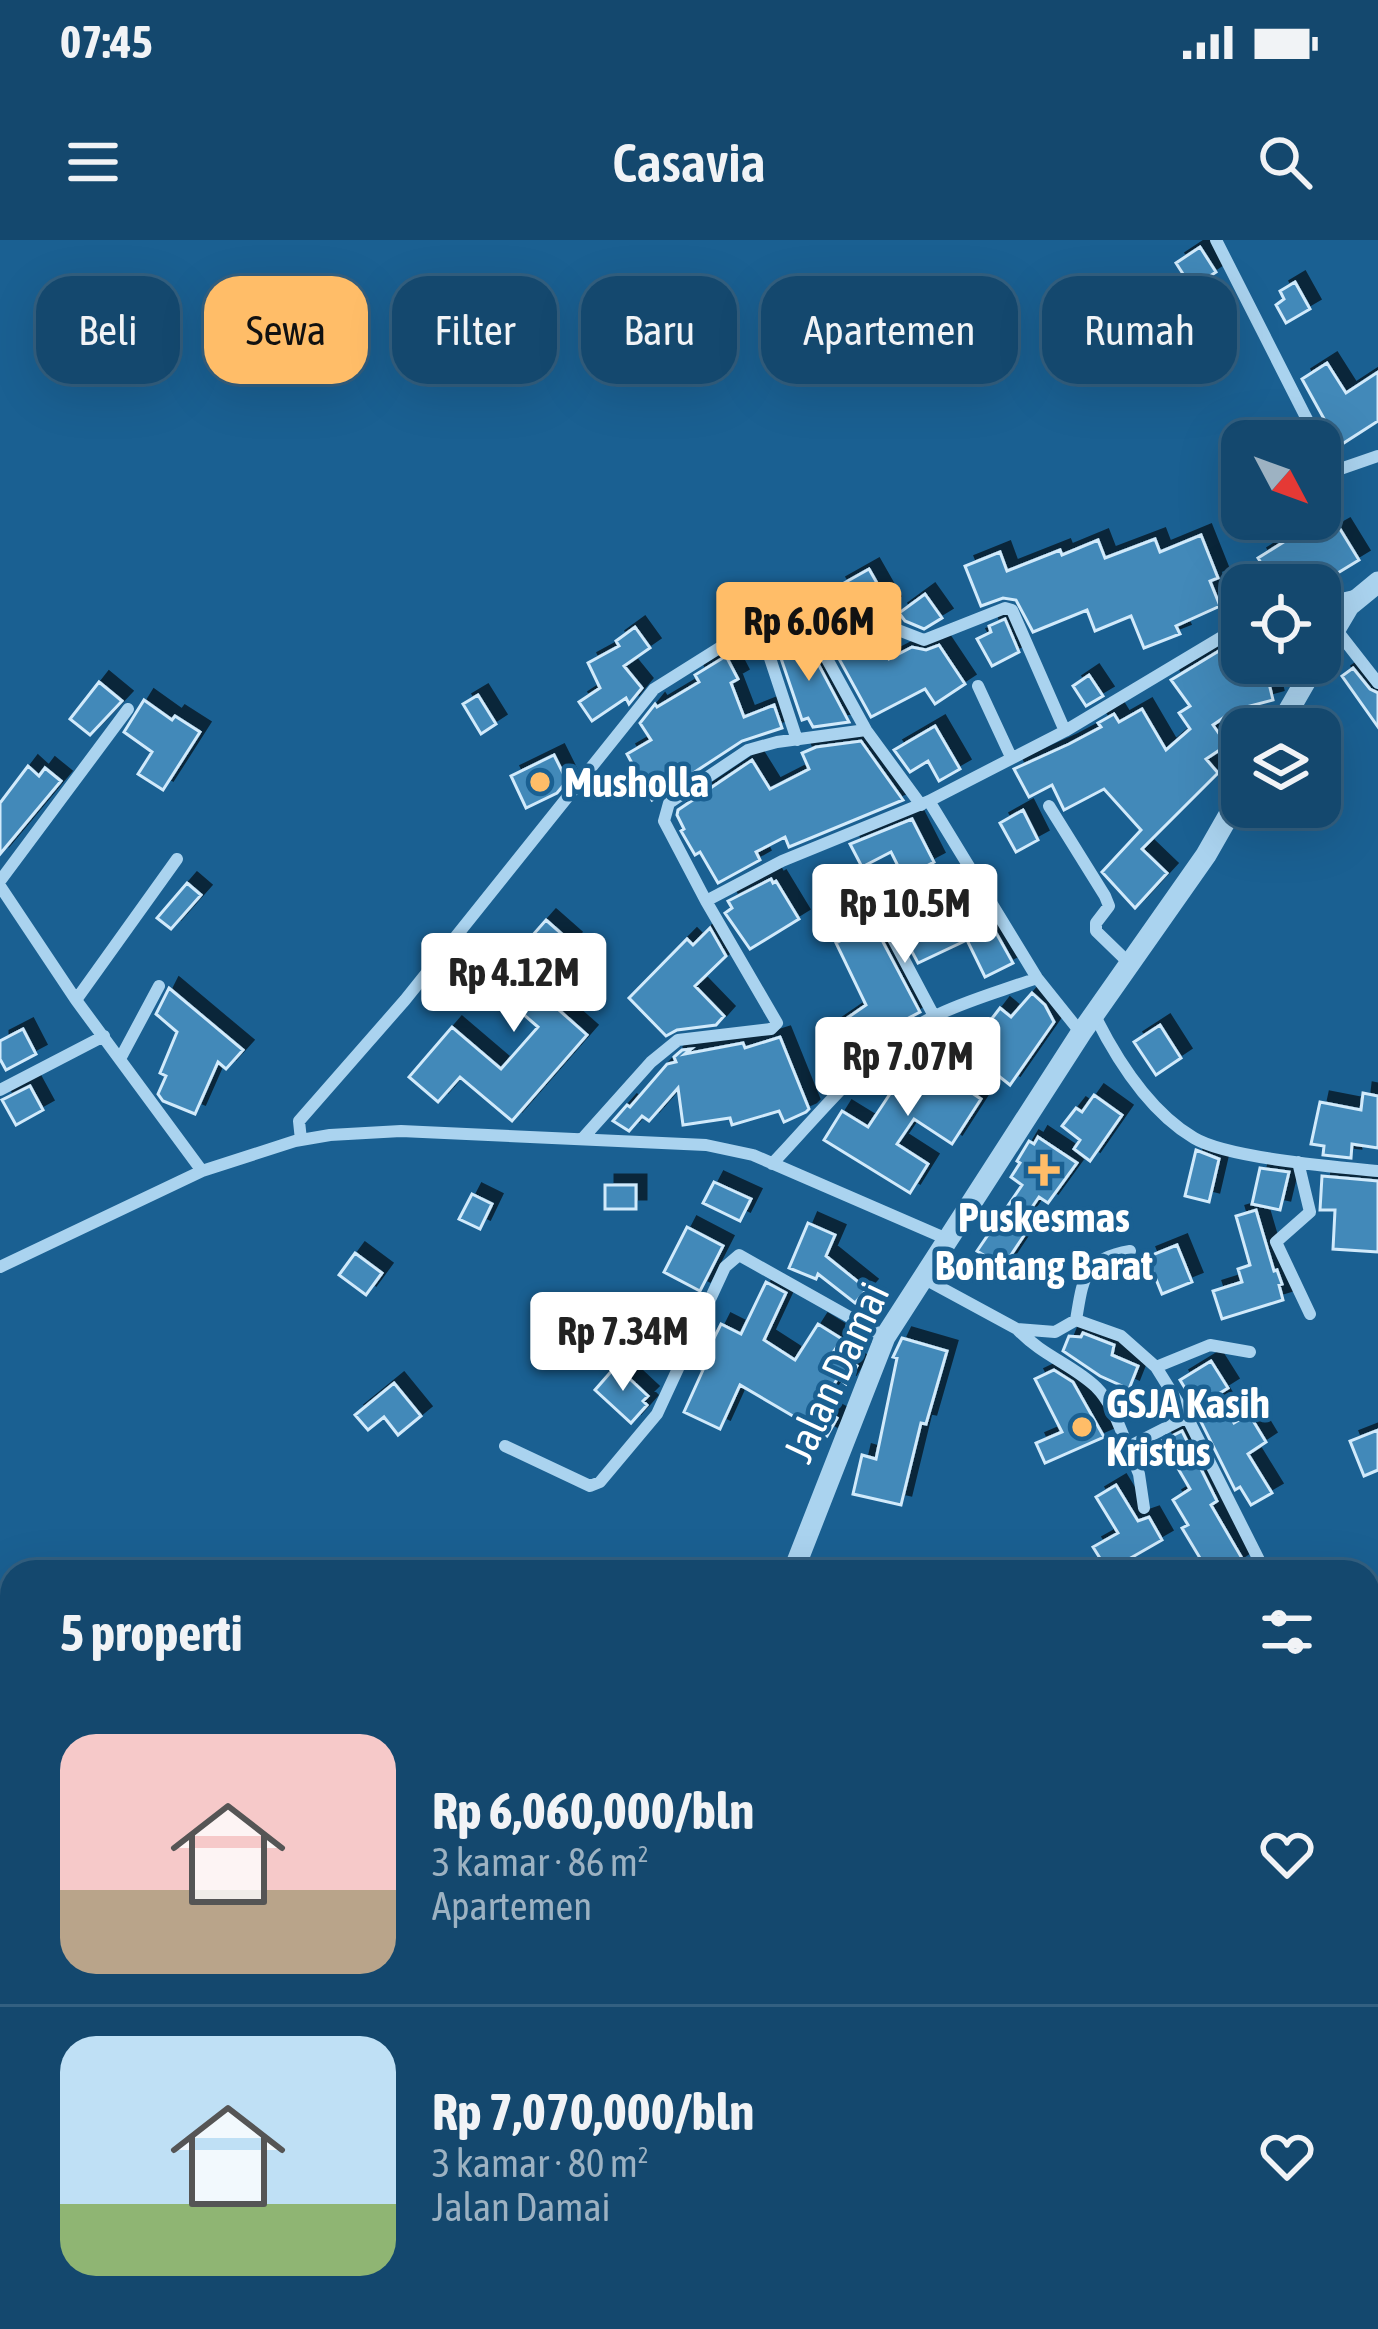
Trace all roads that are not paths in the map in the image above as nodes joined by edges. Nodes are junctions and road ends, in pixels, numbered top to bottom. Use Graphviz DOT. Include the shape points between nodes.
graph roads {
  1 [pos="1216,240"];
  2 [pos="1307,420"];
  3 [pos="1378,456"];
  4 [pos="1341,468"];
  5 [pos="1368,588"];
  6 [pos="1341,621"];
  7 [pos="760,628"];
  8 [pos="1341,635"];
  9 [pos="1221,638"];
  10 [pos="823,652"];
  11 [pos="1377,680"];
  12 [pos="978,686"];
  13 [pos="128,709"];
  14 [pos="866,730"];
  15 [pos="1065,731"];
  16 [pos="797,740"];
  17 [pos="1012,758"];
  18 [pos="925,803"];
  19 [pos="1049,806"];
  20 [pos="1221,828"];
  21 [pos="177,859"];
  22 [pos="0,883"];
  23 [pos="706,901"];
  24 [pos="892,938"];
  25 [pos="1130,964"];
  26 [pos="1037,978"];
  27 [pos="159,986"];
  28 [pos="76,1000"];
  29 [pos="934,1016"];
  30 [pos="1088,1025"];
  31 [pos="104,1036"];
  32 [pos="120,1059"];
  33 [pos="0,1090"];
  34 [pos="583,1138"];
  35 [pos="301,1140"];
  36 [pos="1298,1162"];
  37 [pos="772,1164"];
  38 [pos="1378,1171"];
  39 [pos="202,1172"];
  40 [pos="1130,1251"];
  41 [pos="935,1257"];
  42 [pos="0,1268"];
  43 [pos="1310,1314"];
  44 [pos="1076,1320"];
  45 [pos="1017,1329"];
  46 [pos="885,1337"];
  47 [pos="1250,1352"];
  48 [pos="1156,1367"];
  49 [pos="1187,1417"];
  50 [pos="505,1447"];
  51 [pos="1128,1447"];
  52 [pos="1144,1508"];
  53 [pos="799,1560"];
  54 [pos="1259,1560"];
  1 -- 2 [label="street"];
  3 -- 4 [label="street"];
  5 -- 6 [label="street"];
  7 -- 10 [label="street" via="796,616"];
  7 -- 16 [label="street"];
  7 -- 35 [label="street" via="654,688 299,1120"];
  8 -- 11 [label="street"];
  9 -- 15 [label="street"];
  10 -- 14 [label="street"];
  10 -- 15 [label="street" via="885,625 924,640 1012,610"];
  12 -- 17 [label="street"];
  13 -- 22 [label="street"];
  14 -- 16 [label="street"];
  14 -- 18 [label="street"];
  15 -- 17 [label="street"];
  16 -- 23 [label="street" via="748,750 664,809"];
  17 -- 18 [label="street"];
  18 -- 23 [label="street"];
  18 -- 26 [label="street"];
  19 -- 25 [label="street" via="1105,896 1096,931"];
  20 -- 25 [label="street, Jalan Damai"];
  21 -- 28 [label="street"];
  22 -- 28 [label="street"];
  23 -- 34 [label="street" via="777,1023 677,1040"];
  24 -- 29 [label="street"];
  25 -- 30 [label="street, Jalan Damai"];
  26 -- 29 [label="street"];
  26 -- 30 [label="street"];
  27 -- 32 [label="street"];
  28 -- 31 [label="street"];
  29 -- 37 [label="street" via="868,1064"];
  30 -- 36 [label="street" via="1162,1114 1198,1141"];
  30 -- 41 [label="street, Jalan Damai"];
  31 -- 32 [label="street"];
  31 -- 33 [label="street"];
  32 -- 39 [label="street"];
  34 -- 35 [label="street" via="401,1131"];
  34 -- 37 [label="street" via="706,1145"];
  35 -- 39 [label="street"];
  36 -- 38 [label="street"];
  36 -- 43 [label="street" via="1310,1212 1276,1242"];
  37 -- 41 [label="street"];
  39 -- 42 [label="street"];
  40 -- 44 [label="street" via="1095,1262 1085,1274"];
  41 -- 45 [label="street"];
  41 -- 46 [label="street, Jalan Damai"];
  44 -- 45 [label="street" via="1055,1332"];
  44 -- 48 [label="street" via="1121,1336"];
  45 -- 51 [label="street" via="1098,1389"];
  46 -- 50 [label="street" via="739,1255 725,1267 657,1414 600,1482 590,1486"];
  46 -- 53 [label="street, Jalan Damai"];
  47 -- 48 [label="street" via="1210,1345"];
  48 -- 49 [label="street"];
  49 -- 51 [label="street"];
  49 -- 54 [label="street"];
  51 -- 52 [label="street"];
}
